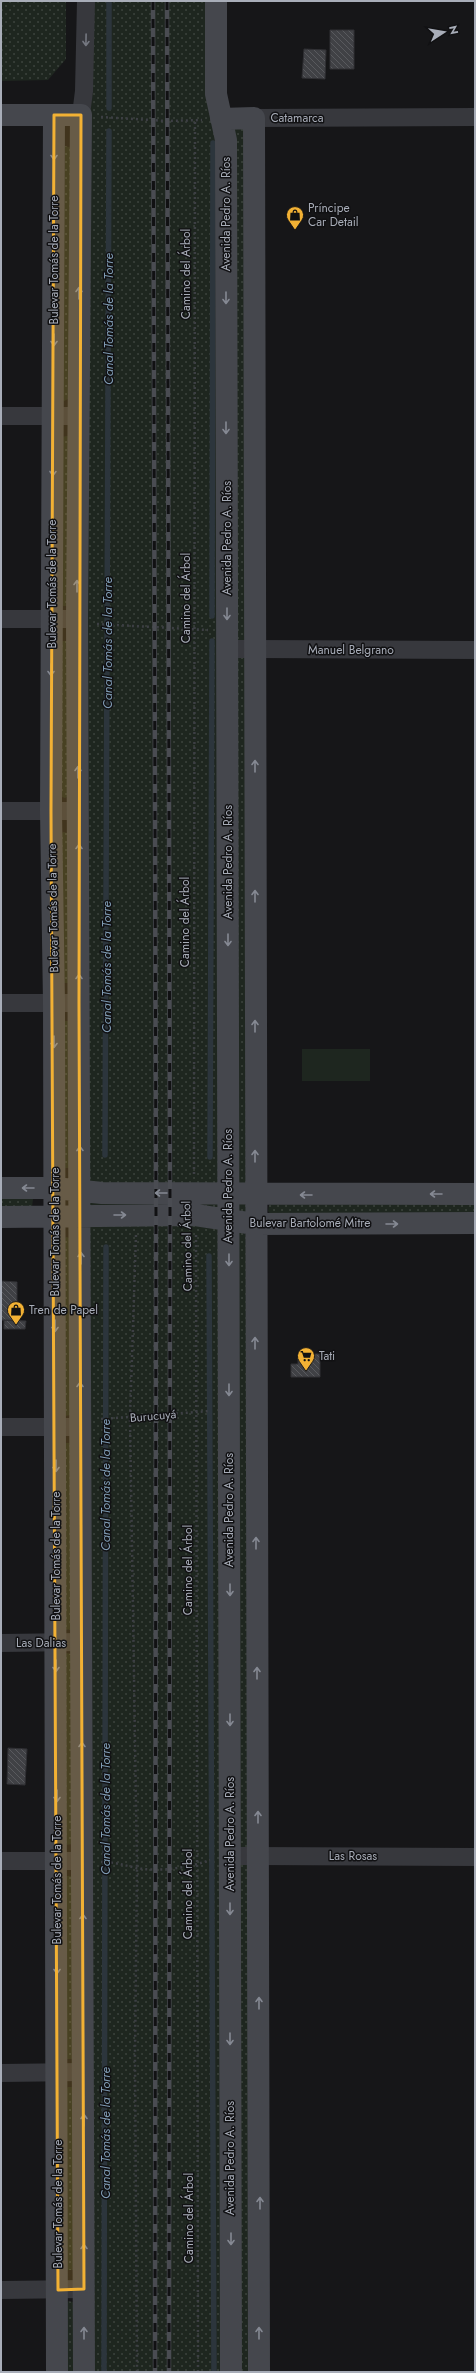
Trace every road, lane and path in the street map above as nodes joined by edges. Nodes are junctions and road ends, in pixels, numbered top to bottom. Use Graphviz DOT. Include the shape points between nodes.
graph roads {
  1 [pos="86,1"];
  2 [pos="216,1"];
  3 [pos="84,91"];
  4 [pos="1,114"];
  5 [pos="54,115"];
  6 [pos="81,116"];
  7 [pos="475,117"];
  8 [pos="119,118"];
  9 [pos="254,118"];
  10 [pos="221,119"];
  11 [pos="195,120"];
  12 [pos="1,416"];
  13 [pos="53,416"];
  14 [pos="78,416"];
  15 [pos="1,619"];
  16 [pos="51,619"];
  17 [pos="77,619"];
  18 [pos="101,625"];
  19 [pos="195,630"];
  20 [pos="227,640"];
  21 [pos="255,650"];
  22 [pos="475,650"];
  23 [pos="1,811"];
  24 [pos="51,811"];
  25 [pos="79,811"];
  26 [pos="54,1003"];
  27 [pos="79,1003"];
  28 [pos="1,1004"];
  29 [pos="1,1188"];
  30 [pos="55,1188"];
  31 [pos="81,1191"];
  32 [pos="195,1194"];
  33 [pos="228,1194"];
  34 [pos="475,1194"];
  35 [pos="255,1195"];
  36 [pos="136,1215"];
  37 [pos="195,1215"];
  38 [pos="81,1216"];
  39 [pos="1,1217"];
  40 [pos="54,1217"];
  41 [pos="228,1221"];
  42 [pos="475,1223"];
  43 [pos="255,1224"];
  44 [pos="208,1411"];
  45 [pos="196,1412"];
  46 [pos="130,1418"];
  47 [pos="89,1423"];
  48 [pos="1,1427"];
  49 [pos="56,1427"];
  50 [pos="81,1642"];
  51 [pos="1,1643"];
  52 [pos="56,1643"];
  53 [pos="230,1856"];
  54 [pos="258,1856"];
  55 [pos="475,1857"];
  56 [pos="208,1860"];
  57 [pos="1,1861"];
  58 [pos="57,1861"];
  59 [pos="90,1861"];
  60 [pos="197,1864"];
  61 [pos="137,1868"];
  62 [pos="57,2072"];
  63 [pos="83,2072"];
  64 [pos="1,2073"];
  65 [pos="84,2289"];
  66 [pos="1,2290"];
  67 [pos="58,2290"];
  68 [pos="57,2372"];
  69 [pos="84,2372"];
  70 [pos="137,2372"];
  71 [pos="198,2372"];
  72 [pos="231,2372"];
  73 [pos="259,2372"];
  1 -- 3 [label="street, one-way"];
  2 -- 10 [label="main road, Avenida Pedro A. Ríos" via="216,94"];
  3 -- 5 [label="street" via="72,104"];
  3 -- 6 [label="street"];
  4 -- 5 [label="main road"];
  5 -- 6 [label="main road"];
  5 -- 13 [label="main road, Bulevar Tomás de la Torre, one-way"];
  14 -- 6 [label="main road, Bulevar Tomás de la Torre, one-way"];
  7 -- 9 [label="street, Catamarca"];
  8 -- 11 [label="path"];
  9 -- 10 [label="main road, Catamarca"];
  9 -- 21 [label="main road"];
  10 -- 11 [label="path"];
  10 -- 20 [label="main road, Avenida Pedro A. Ríos, one-way" via="226,140"];
  11 -- 19 [label="path, Camino del Árbol"];
  12 -- 13 [label="street"];
  13 -- 14 [label="street"];
  13 -- 16 [label="main road, Bulevar Tomás de la Torre, one-way"];
  17 -- 14 [label="main road, Bulevar Tomás de la Torre, one-way"];
  15 -- 16 [label="street"];
  16 -- 17 [label="street"];
  16 -- 24 [label="main road, Bulevar Tomás de la Torre, one-way"];
  25 -- 17 [label="main road, Bulevar Tomás de la Torre, one-way"];
  18 -- 19 [label="path"];
  19 -- 20 [label="path"];
  19 -- 32 [label="path, Camino del Árbol"];
  20 -- 21 [label="street, Manuel Belgrano"];
  20 -- 33 [label="main road, Avenida Pedro A. Ríos, one-way"];
  21 -- 22 [label="street, Manuel Belgrano"];
  35 -- 21 [label="main road, one-way"];
  23 -- 24 [label="street"];
  24 -- 25 [label="street"];
  24 -- 26 [label="main road, Bulevar Tomás de la Torre"];
  27 -- 25 [label="main road, Bulevar Tomás de la Torre, one-way"];
  26 -- 27 [label="street"];
  26 -- 28 [label="street"];
  26 -- 30 [label="main road, Bulevar Tomás de la Torre, one-way"];
  31 -- 27 [label="main road, Bulevar Tomás de la Torre, one-way"];
  30 -- 29 [label="main road, one-way"];
  30 -- 31 [label="main road"];
  30 -- 40 [label="main road, Bulevar Tomás de la Torre"];
  32 -- 31 [label="main road, one-way"];
  31 -- 38 [label="main road, Bulevar Tomás de la Torre"];
  32 -- 33 [label="main road"];
  33 -- 35 [label="main road"];
  33 -- 41 [label="main road, Avenida Pedro A. Ríos"];
  34 -- 35 [label="main road, one-way"];
  35 -- 43 [label="main road"];
  36 -- 37 [label="main road, Bulevar Bartolomé Mitre"];
  38 -- 36 [label="main road, Bulevar Bartolomé Mitre, one-way"];
  36 -- 46 [label="path"];
  37 -- 41 [label="main road, Bulevar Bartolomé Mitre"];
  37 -- 45 [label="path, Camino del Árbol"];
  38 -- 40 [label="main road, Bulevar Bartolomé Mitre"];
  47 -- 38 [label="main road, Bulevar Tomás de la Torre, one-way"];
  39 -- 40 [label="main road, Bulevar Bartolomé Mitre"];
  40 -- 49 [label="main road, Bulevar Tomás de la Torre, one-way"];
  41 -- 43 [label="main road, Bulevar Bartolomé Mitre"];
  41 -- 53 [label="main road, Avenida Pedro A. Ríos, one-way"];
  43 -- 42 [label="main road, Bulevar Bartolomé Mitre, one-way"];
  54 -- 43 [label="main road, one-way"];
  44 -- 45 [label="path, Burucuyá"];
  45 -- 46 [label="path, Burucuyá"];
  45 -- 60 [label="path, Camino del Árbol"];
  46 -- 47 [label="path, Burucuyá"];
  46 -- 61 [label="path"];
  47 -- 49 [label="street"];
  47 -- 50 [label="main road, Bulevar Tomás de la Torre"];
  48 -- 49 [label="street"];
  49 -- 52 [label="main road, Bulevar Tomás de la Torre, one-way"];
  50 -- 52 [label="street, Las Dalias"];
  59 -- 50 [label="main road, Bulevar Tomás de la Torre, one-way"];
  51 -- 52 [label="street, Las Dalias"];
  52 -- 58 [label="main road, Bulevar Tomás de la Torre, one-way"];
  53 -- 54 [label="street, Las Rosas"];
  53 -- 72 [label="main road, Avenida Pedro A. Ríos, one-way"];
  54 -- 55 [label="street, Las Rosas"];
  73 -- 54 [label="main road, one-way"];
  56 -- 60 [label="path"];
  57 -- 58 [label="street"];
  58 -- 59 [label="street"];
  58 -- 62 [label="main road, Bulevar Tomás de la Torre, one-way"];
  59 -- 61 [label="path" via="117,1862"];
  63 -- 59 [label="main road, Bulevar Tomás de la Torre, one-way"];
  60 -- 61 [label="path" via="169,1869"];
  60 -- 71 [label="path, Camino del Árbol"];
  61 -- 70 [label="path"];
  62 -- 63 [label="street"];
  62 -- 64 [label="street"];
  62 -- 67 [label="main road, Bulevar Tomás de la Torre"];
  65 -- 63 [label="main road, Bulevar Tomás de la Torre, one-way"];
  65 -- 67 [label="street"];
  69 -- 65 [label="main road, Bulevar Tomás de la Torre, one-way"];
  66 -- 67 [label="street"];
  67 -- 68 [label="main road, Bulevar Tomás de la Torre"];
}
